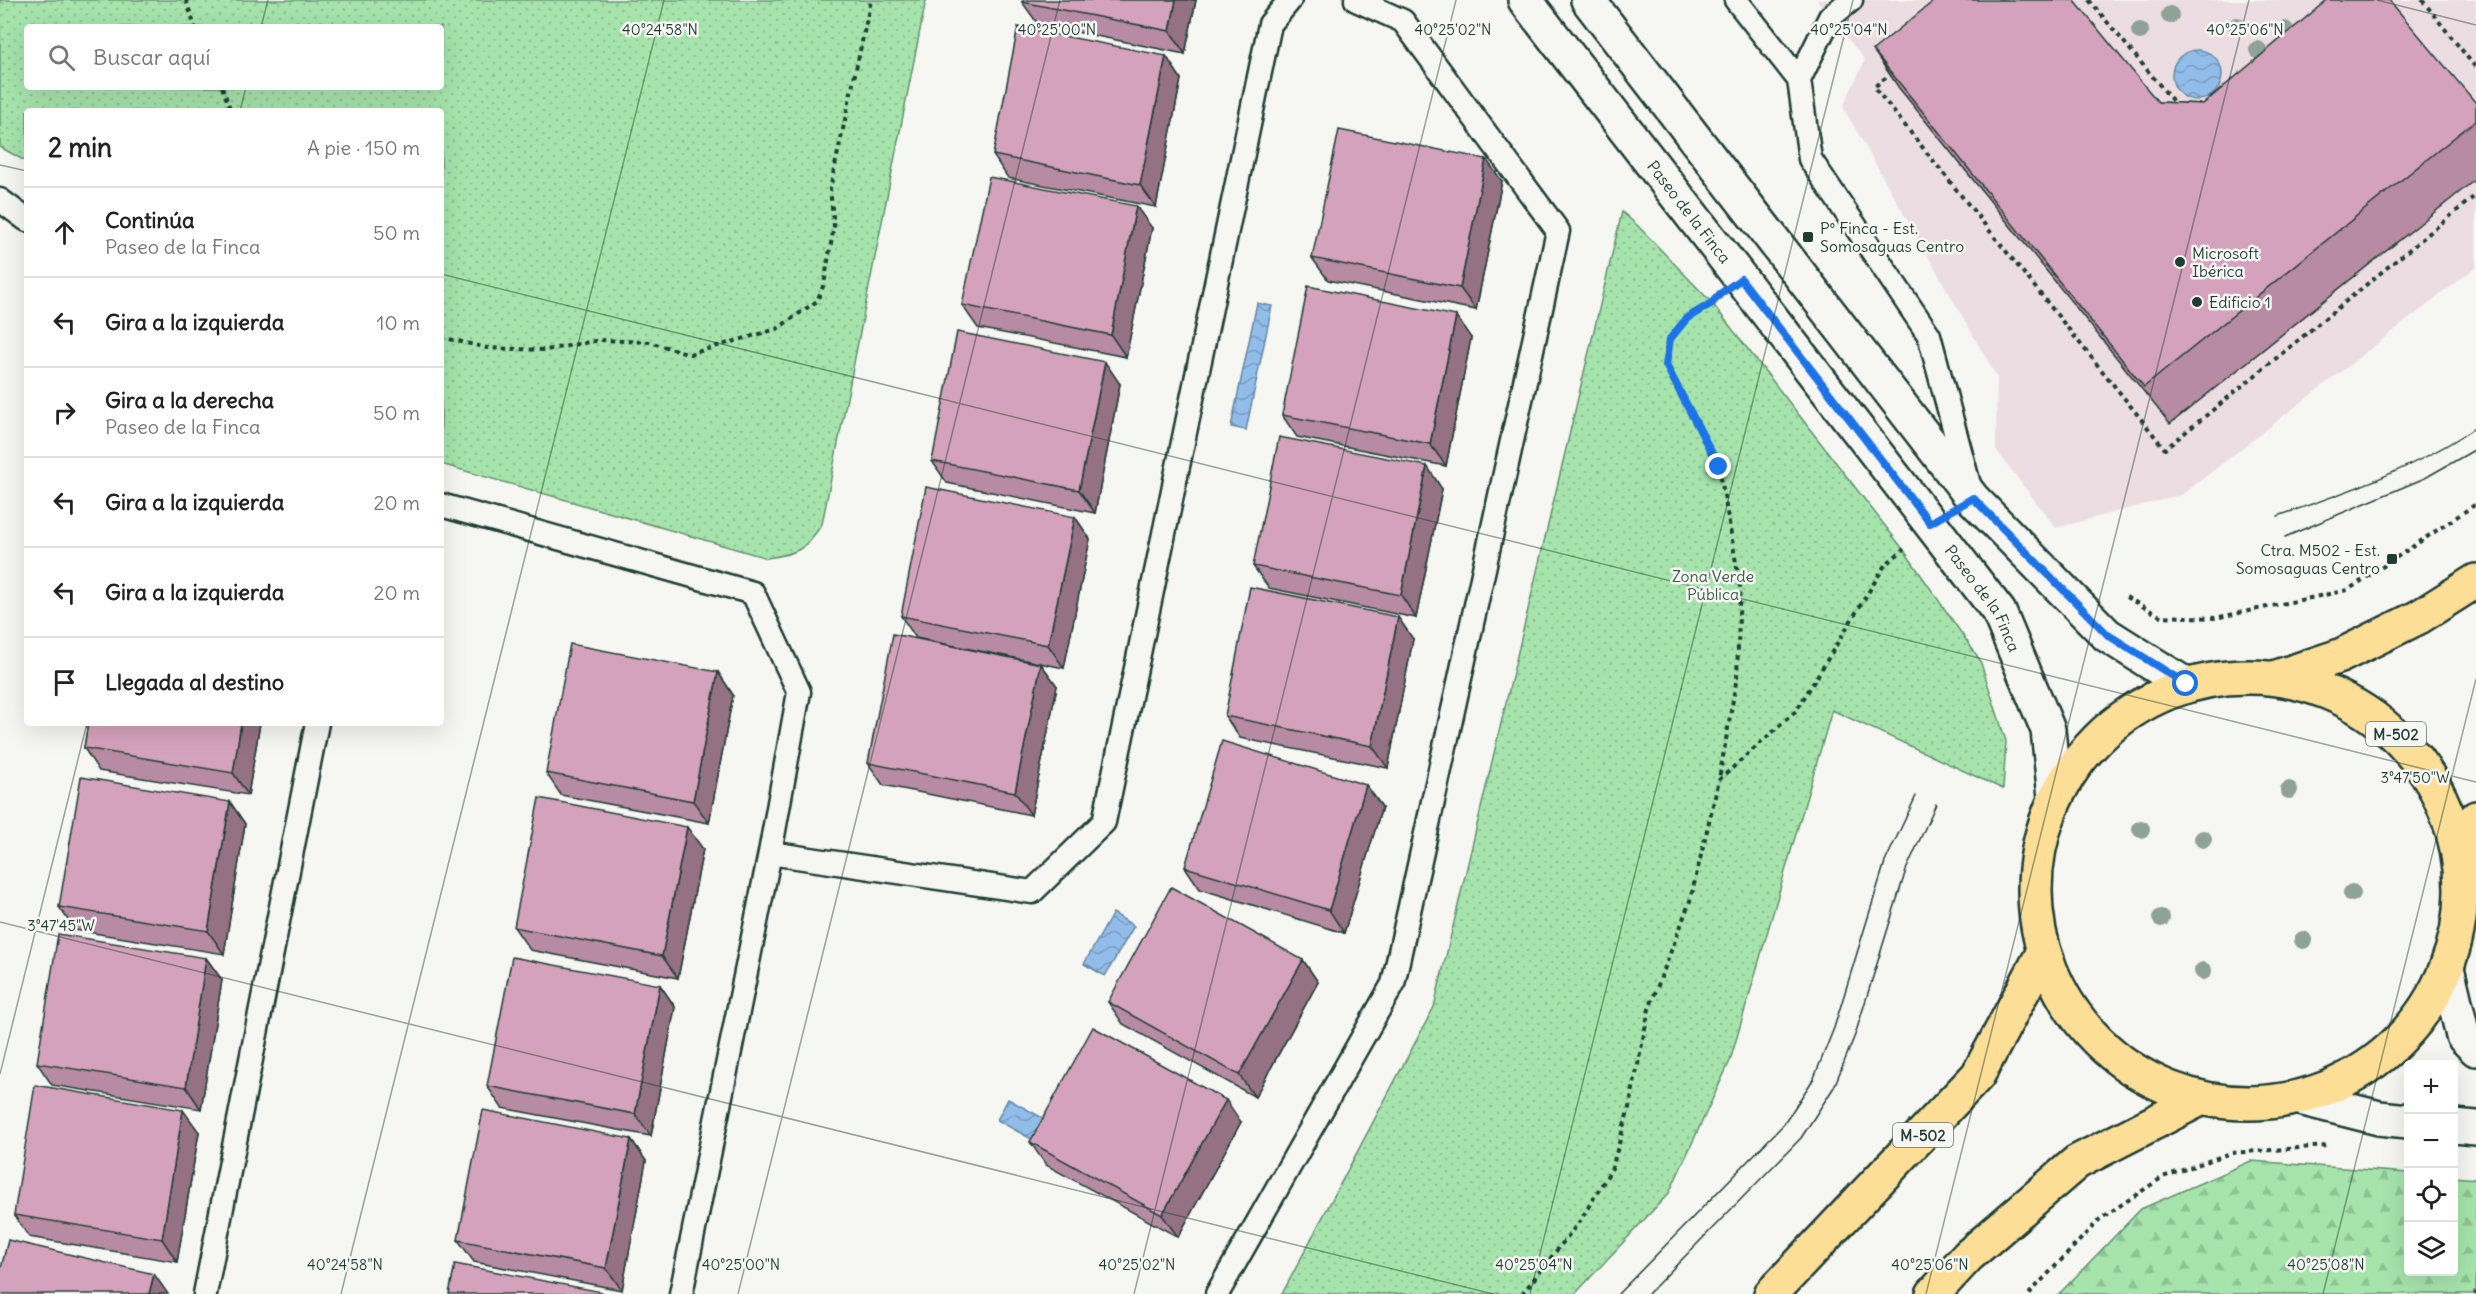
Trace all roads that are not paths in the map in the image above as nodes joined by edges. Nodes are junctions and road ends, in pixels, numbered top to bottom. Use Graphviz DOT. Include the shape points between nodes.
graph roads {
  1 [pos="1290,0"];
  2 [pos="1356,0"];
  3 [pos="1525,0"];
  4 [pos="1588,0"];
  5 [pos="1736,0"];
  6 [pos="1851,0"];
  7 [pos="1800,80"];
  8 [pos="0,200"];
  9 [pos="24,218"];
  10 [pos="1973,498"];
  11 [pos="444,507"];
  12 [pos="2476,581"];
  13 [pos="2277,677"];
  14 [pos="2186,684"];
  15 [pos="316,726"];
  16 [pos="2055,797"];
  17 [pos="2476,818"];
  18 [pos="2459,851"];
  19 [pos="770,853"];
  20 [pos="2043,953"];
  21 [pos="2447,968"];
  22 [pos="2476,1049"];
  23 [pos="2300,1098"];
  24 [pos="2200,1099"];
  25 [pos="2404,1120"];
  26 [pos="2458,1126"];
  27 [pos="2476,1128"];
  28 [pos="205,1294"];
  29 [pos="681,1294"];
  30 [pos="1217,1294"];
  31 [pos="1771,1294"];
  32 [pos="1933,1294"];
  1 -- 19 [label="lane" via="1270,24 1104,822 1032,892"];
  2 -- 30 [label="lane" via="1403,21 1558,231 1393,984"];
  3 -- 16 [label="street, Paseo de la Finca" via="1999,612 2048,730"];
  4 -- 10 [label="street"];
  5 -- 7 [label="lane"];
  6 -- 7 [label="lane" via="1830,17"];
  7 -- 10 [label="lane" via="1810,159 1929,335"];
  8 -- 9 [label="lane"];
  10 -- 14 [label="street" via="2108,635"];
  11 -- 19 [label="lane" via="753,593 800,692"];
  12 -- 13 [label="highway, M-502" via="2419,617 2340,656"];
  13 -- 14 [label="highway, M-502" via="2231,676"];
  13 -- 18 [label="highway, M-502" via="2341,696 2397,734 2437,788"];
  14 -- 16 [label="highway, M-502" via="2132,709 2087,748"];
  15 -- 28 [label="lane"];
  16 -- 20 [label="highway, M-502" via="2038,848 2036,869 2034,901"];
  17 -- 18 [label="highway, M-502"];
  18 -- 21 [label="highway, M-502" via="2461,911"];
  19 -- 29 [label="lane"];
  20 -- 24 [label="highway, M-502" via="2067,1004 2103,1047 2148,1080"];
  20 -- 31 [label="highway, M-502" via="1978,1075"];
  21 -- 22 [label="street" via="2463,1036"];
  21 -- 23 [label="highway, M-502" via="2413,1027 2362,1071"];
  23 -- 24 [label="highway, M-502" via="2250,1104"];
  23 -- 25 [label="street"];
  24 -- 32 [label="highway" via="2077,1162 1968,1256"];
  26 -- 27 [label="street"];
}
